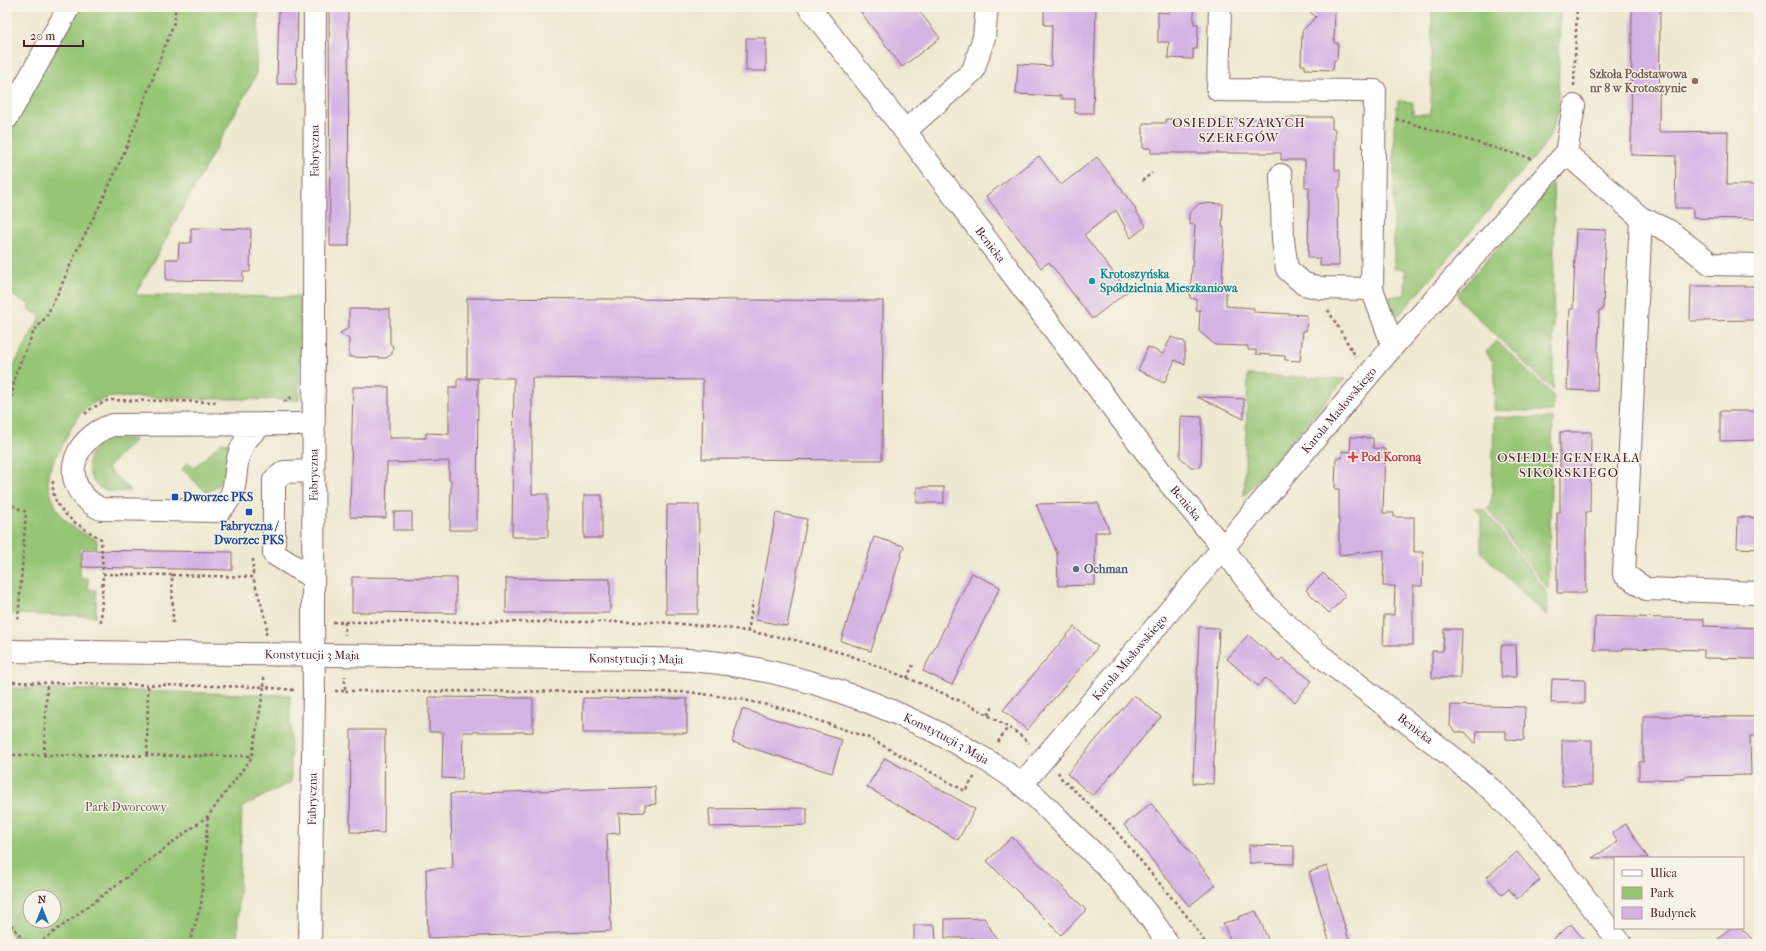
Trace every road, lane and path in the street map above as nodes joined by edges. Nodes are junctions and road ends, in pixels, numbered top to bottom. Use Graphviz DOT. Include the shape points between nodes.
graph roads {
  1 [pos="69,7"];
  2 [pos="175,7"];
  3 [pos="315,7"];
  4 [pos="809,7"];
  5 [pos="987,7"];
  6 [pos="1220,7"];
  7 [pos="1577,7"];
  8 [pos="1574,106"];
  9 [pos="1374,113"];
  10 [pos="7,118"];
  11 [pos="905,131"];
  12 [pos="1560,159"];
  13 [pos="1152,173"];
  14 [pos="1281,175"];
  15 [pos="1142,181"];
  16 [pos="1641,218"];
  17 [pos="1759,264"];
  18 [pos="1372,289"];
  19 [pos="1324,303"];
  20 [pos="1393,346"];
  21 [pos="1357,357"];
  22 [pos="7,402"];
  23 [pos="263,424"];
  24 [pos="313,424"];
  25 [pos="313,471"];
  26 [pos="7,503"];
  27 [pos="1223,548"];
  28 [pos="172,575"];
  29 [pos="313,578"];
  30 [pos="1759,593"];
  31 [pos="753,601"];
  32 [pos="18,621"];
  33 [pos="101,622"];
  34 [pos="345,622"];
  35 [pos="172,623"];
  36 [pos="267,624"];
  37 [pos="748,632"];
  38 [pos="7,651"];
  39 [pos="314,655"];
  40 [pos="345,656"];
  41 [pos="913,665"];
  42 [pos="907,678"];
  43 [pos="7,682"];
  44 [pos="47,683"];
  45 [pos="148,685"];
  46 [pos="264,687"];
  47 [pos="345,691"];
  48 [pos="314,692"];
  49 [pos="994,705"];
  50 [pos="988,715"];
  51 [pos="1008,728"];
  52 [pos="7,755"];
  53 [pos="44,755"];
  54 [pos="147,755"];
  55 [pos="252,756"];
  56 [pos="986,760"];
  57 [pos="1022,784"];
  58 [pos="208,816"];
  59 [pos="7,920"];
  60 [pos="27,944"];
  61 [pos="38,944"];
  62 [pos="189,944"];
  63 [pos="310,944"];
  64 [pos="1168,944"];
  65 [pos="1621,944"];
  1 -- 10 [label="street"];
  2 -- 22 [label="path" via="175,20 127,146 46,317 34,331 15,375 12,395"];
  3 -- 24 [label="street, Fabryczna"];
  4 -- 11 [label="street, Benicka"];
  5 -- 11 [label="street" via="984,37 973,71"];
  6 -- 9 [label="street" via="1218,90 1375,91"];
  7 -- 8 [label="path"];
  8 -- 12 [label="street"];
  9 -- 12 [label="path"];
  9 -- 18 [label="street"];
  11 -- 27 [label="street, Benicka" via="1170,484"];
  12 -- 16 [label="street"];
  12 -- 20 [label="street, Karola Masłowskiego"];
  13 -- 15 [label="path"];
  14 -- 18 [label="street" via="1283,240 1287,268 1304,284 1321,288"];
  16 -- 17 [label="street" via="1669,231 1711,264"];
  16 -- 30 [label="street" via="1624,574 1646,589"];
  18 -- 20 [label="street"];
  19 -- 21 [label="path"];
  20 -- 27 [label="street, Karola Masłowskiego"];
  23 -- 23 [label="street" via="113,425 100,429 82,445 74,467 74,478 82,495 102,509 219,511 228,503 234,489 241,448"];
  23 -- 24 [label="street"];
  24 -- 25 [label="street, Fabryczna"];
  25 -- 29 [label="street, Fabryczna"];
  25 -- 29 [label="street" via="284,472 274,480 274,554"];
  26 -- 32 [label="path" via="26,512"];
  27 -- 57 [label="street, Karola Masłowskiego"];
  27 -- 65 [label="street, Benicka" via="1264,604 1320,656 1456,760 1530,827"];
  28 -- 33 [label="path" via="103,574"];
  28 -- 35 [label="path"];
  28 -- 36 [label="path" via="253,577"];
  29 -- 39 [label="street, Fabryczna"];
  31 -- 37 [label="path"];
  34 -- 40 [label="path"];
  38 -- 39 [label="street, Konstytucji 3 Maja"];
  39 -- 40 [label="street, Konstytucji 3 Maja"];
  39 -- 48 [label="street, Fabryczna"];
  40 -- 47 [label="path"];
  40 -- 56 [label="street, Konstytucji 3 Maja" via="642,658 702,661 763,670 809,681 882,708 937,732"];
  41 -- 42 [label="path"];
  43 -- 44 [label="path"];
  44 -- 45 [label="path"];
  44 -- 53 [label="path"];
  45 -- 46 [label="path"];
  45 -- 54 [label="path"];
  46 -- 48 [label="path"];
  46 -- 55 [label="path"];
  47 -- 48 [label="path"];
  47 -- 56 [label="path" via="688,692 740,699 785,709 869,738 965,790"];
  48 -- 63 [label="street, Fabryczna"];
  49 -- 50 [label="path"];
  51 -- 56 [label="path"];
  52 -- 53 [label="path"];
  53 -- 54 [label="path"];
  54 -- 55 [label="path"];
  55 -- 58 [label="path"];
  56 -- 57 [label="street, Konstytucji 3 Maja"];
  57 -- 64 [label="street, Konstytucji 3 Maja" via="1103,861"];
  58 -- 61 [label="path"];
  58 -- 62 [label="path" via="200,904"];
  59 -- 60 [label="path"];
}
